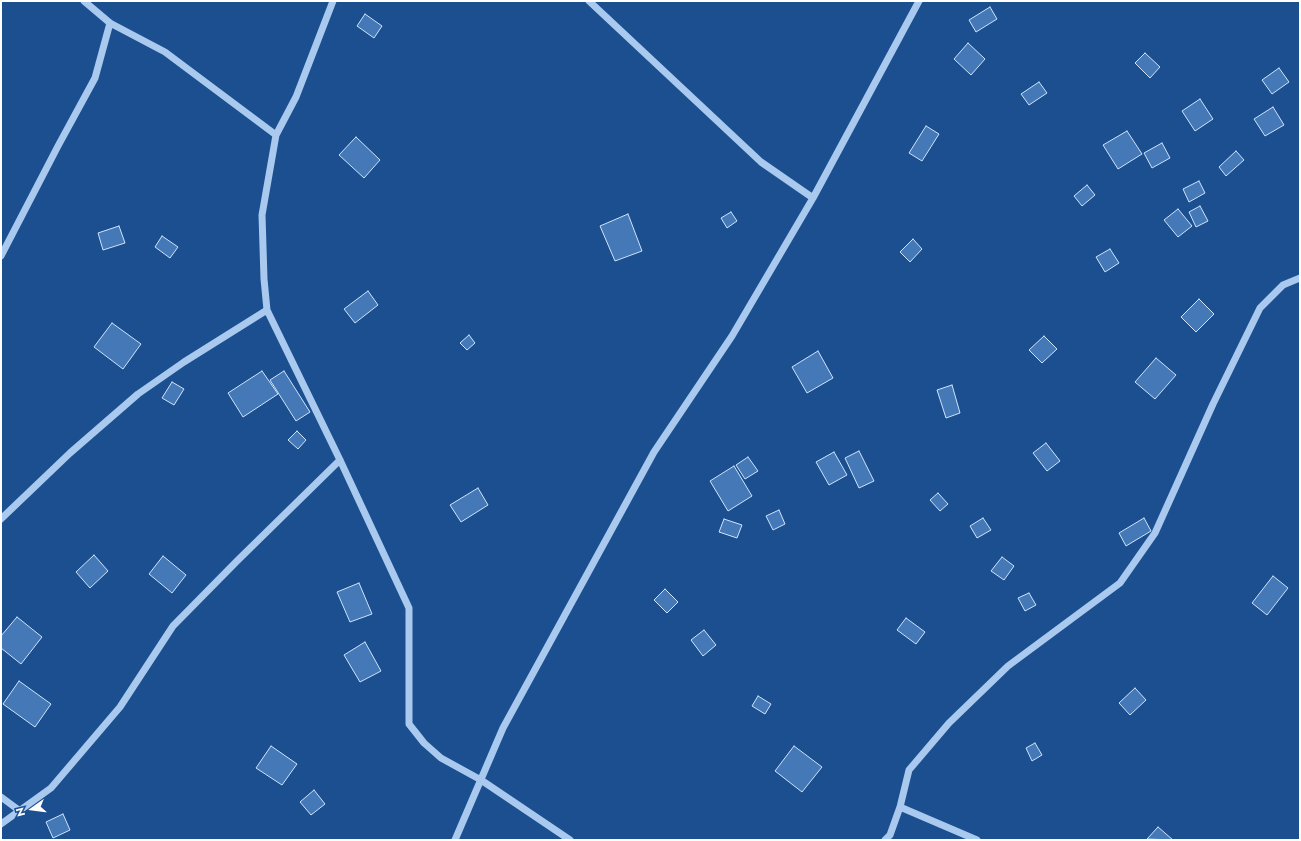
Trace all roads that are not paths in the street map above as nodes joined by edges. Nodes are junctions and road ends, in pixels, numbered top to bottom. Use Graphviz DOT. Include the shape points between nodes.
graph roads {
  1 [pos="84,1"];
  2 [pos="333,1"];
  3 [pos="589,1"];
  4 [pos="919,1"];
  5 [pos="110,23"];
  6 [pos="276,135"];
  7 [pos="813,198"];
  8 [pos="1,256"];
  9 [pos="1300,278"];
  10 [pos="267,310"];
  11 [pos="340,460"];
  12 [pos="1,519"];
  13 [pos="481,780"];
  14 [pos="1,797"];
  15 [pos="900,807"];
  16 [pos="20,811"];
  17 [pos="1,824"];
  18 [pos="454,840"];
  19 [pos="570,840"];
  20 [pos="885,840"];
  21 [pos="977,840"];
  1 -- 5 [label="street"];
  2 -- 6 [label="street" via="296,98"];
  3 -- 7 [label="street" via="761,162"];
  4 -- 7 [label="street"];
  5 -- 6 [label="street" via="165,52"];
  5 -- 8 [label="street" via="95,78"];
  6 -- 10 [label="street" via="262,215"];
  7 -- 13 [label="street" via="732,336 654,452 503,728"];
  9 -- 15 [label="street" via="1283,285 1260,308 1155,533 1120,583 1008,666 949,723 909,770"];
  10 -- 11 [label="street"];
  10 -- 12 [label="street" via="138,394 70,453"];
  11 -- 13 [label="street" via="410,608 409,724 424,743 442,758"];
  11 -- 16 [label="street" via="173,626 120,707 51,788"];
  13 -- 18 [label="street"];
  13 -- 19 [label="street"];
  14 -- 16 [label="street"];
  15 -- 20 [label="street" via="890,835"];
  15 -- 21 [label="street"];
  16 -- 17 [label="street"];
}
